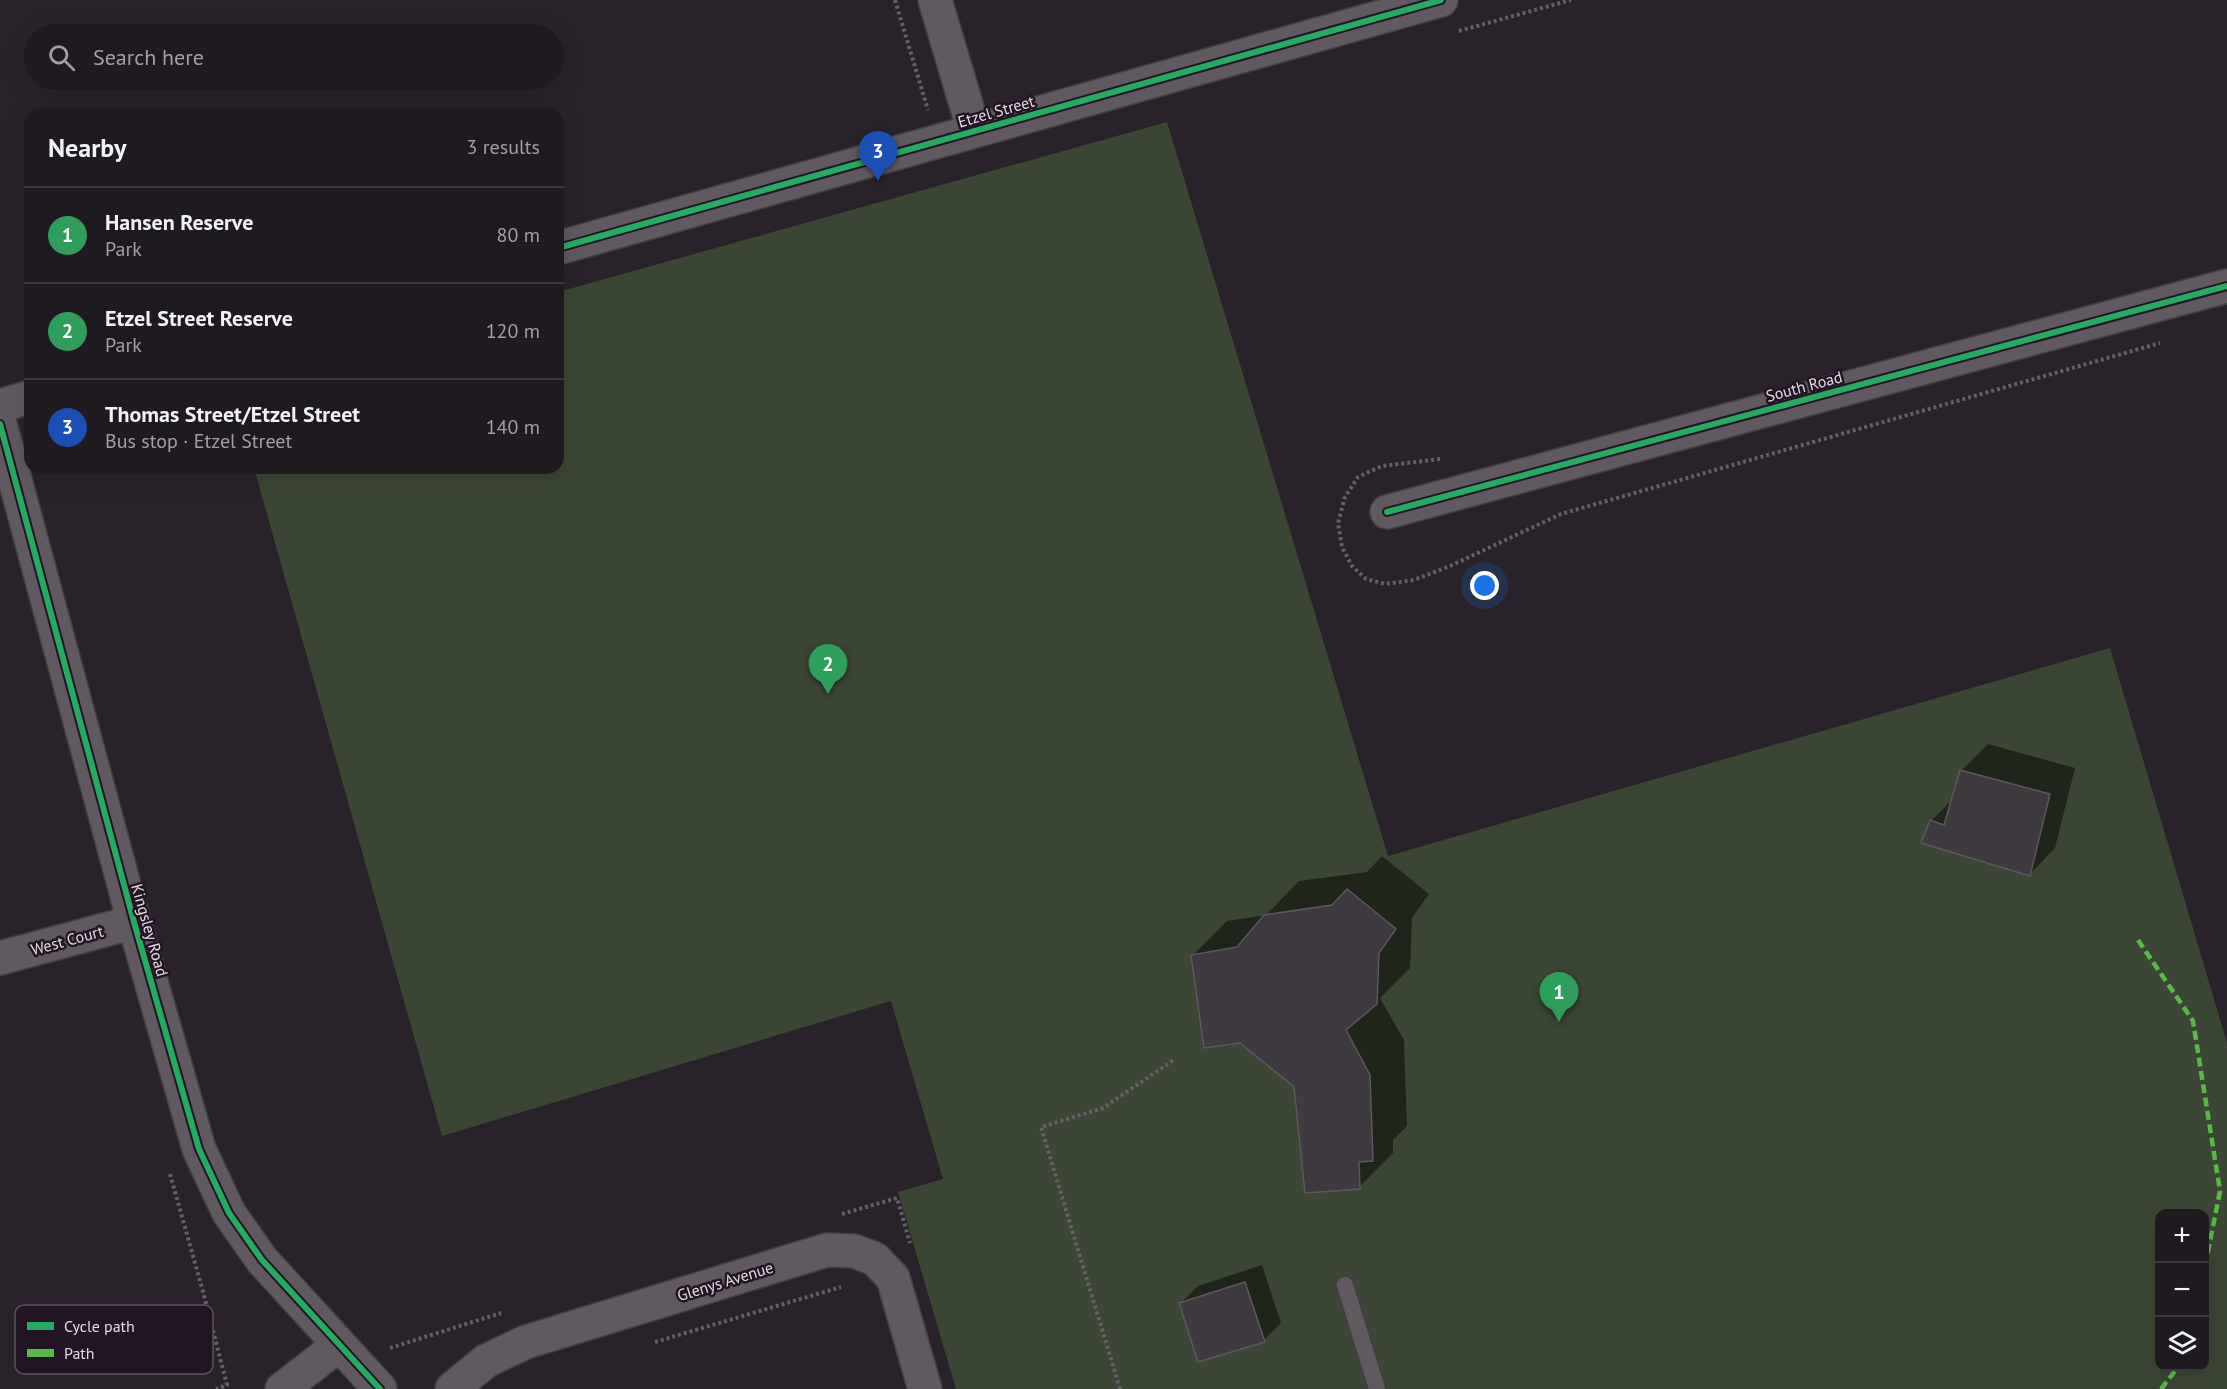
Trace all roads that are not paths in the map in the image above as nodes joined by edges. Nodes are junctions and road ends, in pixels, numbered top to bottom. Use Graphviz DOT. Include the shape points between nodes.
graph roads {
  1 [pos="935,0"];
  2 [pos="1441,0"];
  3 [pos="974,131"];
  4 [pos="564,246"];
  5 [pos="2227,286"];
  6 [pos="24,400"];
  7 [pos="0,406"];
  8 [pos="0,424"];
  9 [pos="1387,512"];
  10 [pos="134,922"];
  11 [pos="0,958"];
  12 [pos="1345,1285"];
  13 [pos="339,1345"];
  14 [pos="282,1389"];
  15 [pos="380,1389"];
  16 [pos="452,1389"];
  17 [pos="925,1389"];
  18 [pos="1377,1389"];
  1 -- 3 [label="street"];
  2 -- 3 [label="street, Etzel Street"];
  3 -- 4 [label="street, Etzel Street"];
  5 -- 9 [label="street, South Road"];
  6 -- 7 [label="street"];
  8 -- 10 [label="street, Kingsley Road"];
  10 -- 11 [label="street, West Court"];
  10 -- 13 [label="street, Kingsley Road" via="199,1149 213,1181 229,1213 262,1260"];
  12 -- 18 [label="lane"];
  13 -- 14 [label="street"];
  13 -- 15 [label="street, Kingsley Road"];
  16 -- 17 [label="street, Glenys Avenue" via="486,1361 526,1342 827,1250 854,1251 875,1259 892,1278"];
}
